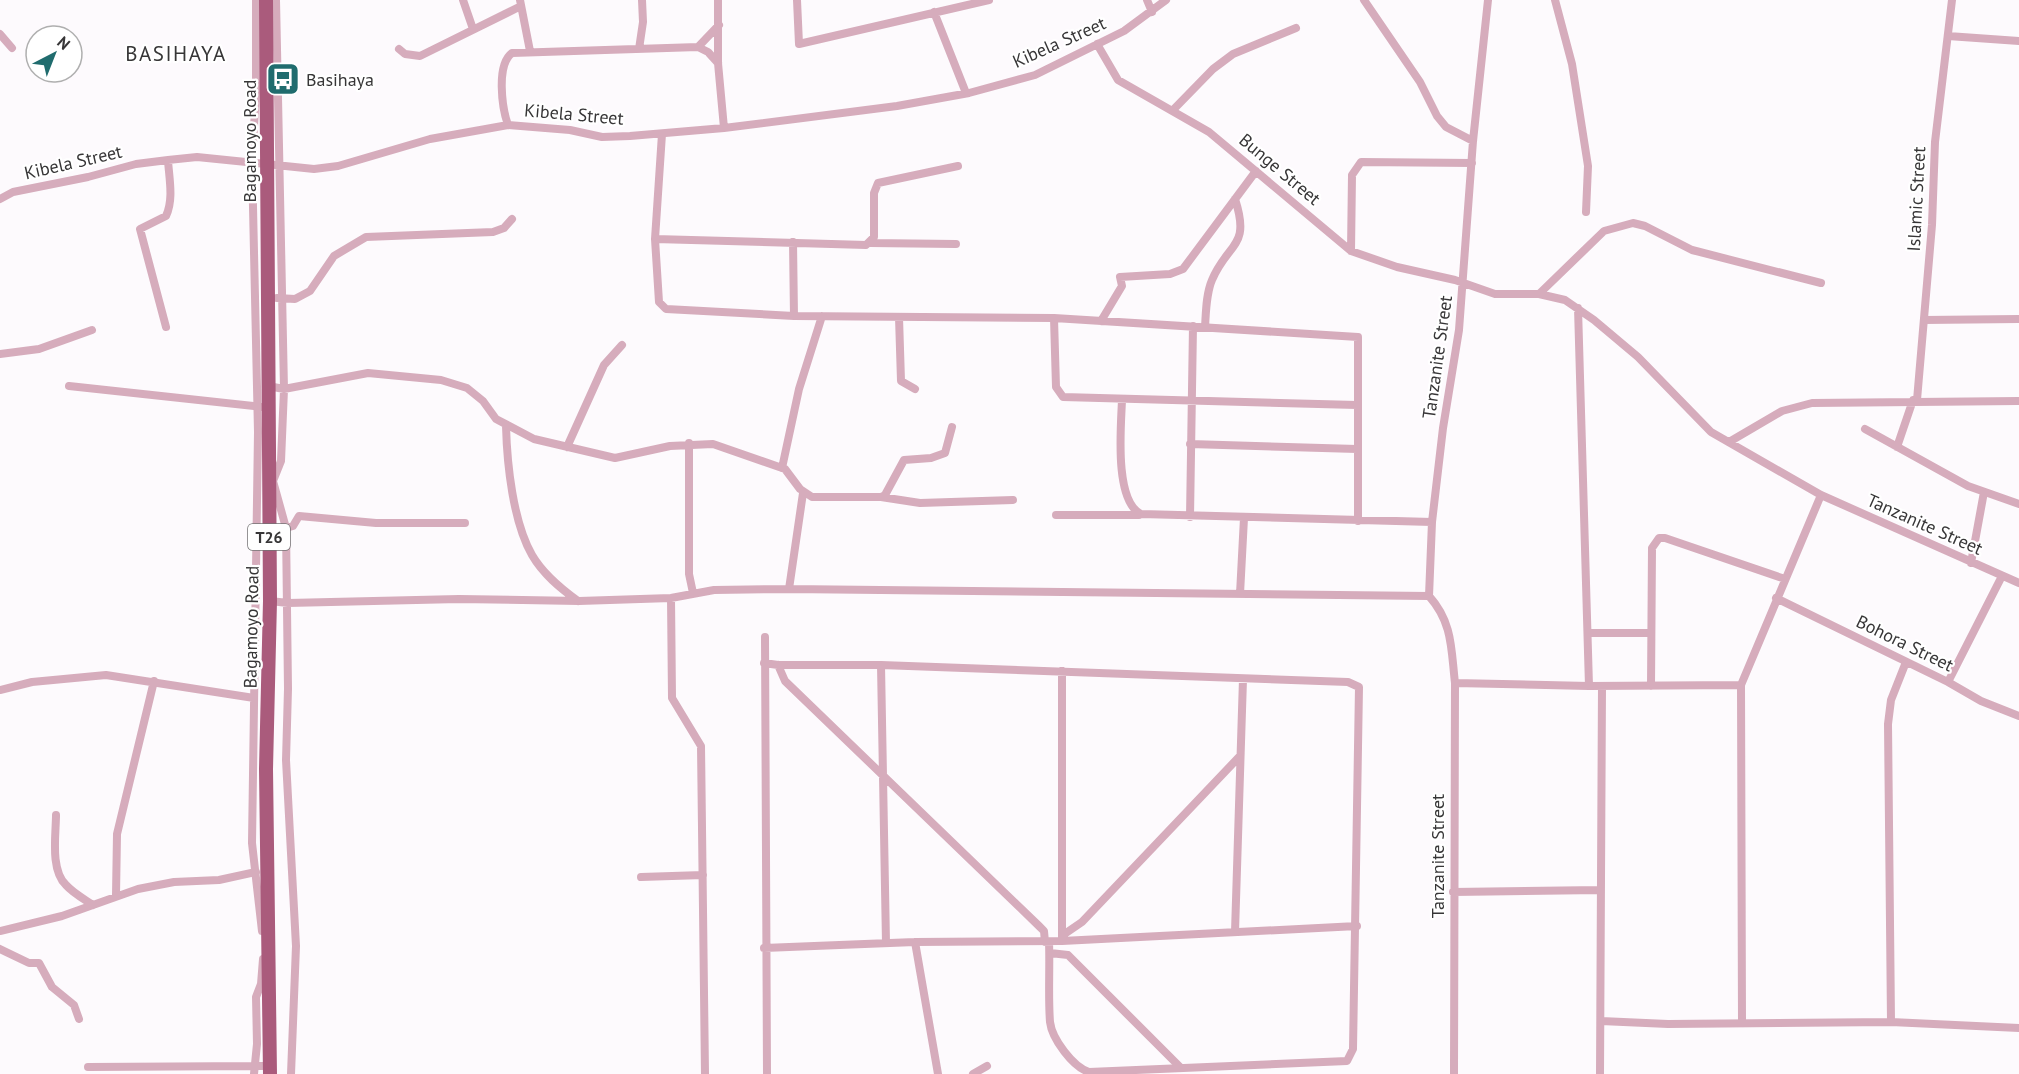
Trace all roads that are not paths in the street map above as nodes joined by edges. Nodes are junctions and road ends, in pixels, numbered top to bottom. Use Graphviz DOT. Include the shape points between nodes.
graph roads {
  1 [pos="256,0"];
  2 [pos="266,0"];
  3 [pos="276,0"];
  4 [pos="462,0"];
  5 [pos="642,0"];
  6 [pos="718,0"];
  7 [pos="797,0"];
  8 [pos="986,0"];
  9 [pos="1147,0"];
  10 [pos="1166,0"];
  11 [pos="1364,0"];
  12 [pos="1488,0"];
  13 [pos="1555,0"];
  14 [pos="1952,0"];
  15 [pos="520,3"];
  16 [pos="934,12"];
  17 [pos="1152,12"];
  18 [pos="719,25"];
  19 [pos="1296,28"];
  20 [pos="473,29"];
  21 [pos="0,34"];
  22 [pos="1948,36"];
  23 [pos="2019,40"];
  24 [pos="1097,44"];
  25 [pos="698,46"];
  26 [pos="12,48"];
  27 [pos="399,49"];
  28 [pos="639,49"];
  29 [pos="530,51"];
  30 [pos="718,63"];
  31 [pos="966,93"];
  32 [pos="1173,110"];
  33 [pos="508,125"];
  34 [pos="724,128"];
  35 [pos="662,134"];
  36 [pos="1473,141"];
  37 [pos="168,160"];
  38 [pos="252,162"];
  39 [pos="1472,163"];
  40 [pos="274,165"];
  41 [pos="958,166"];
  42 [pos="1256,171"];
  43 [pos="0,199"];
  44 [pos="1235,199"];
  45 [pos="1586,212"];
  46 [pos="512,219"];
  47 [pos="656,239"];
  48 [pos="793,242"];
  49 [pos="870,243"];
  50 [pos="956,244"];
  51 [pos="1351,250"];
  52 [pos="1464,283"];
  53 [pos="1821,283"];
  54 [pos="1539,294"];
  55 [pos="266,298"];
  56 [pos="281,298"];
  57 [pos="1578,308"];
  58 [pos="794,316"];
  59 [pos="822,316"];
  60 [pos="899,317"];
  61 [pos="1054,318"];
  62 [pos="2019,319"];
  63 [pos="1924,320"];
  64 [pos="1101,321"];
  65 [pos="1193,326"];
  66 [pos="166,327"];
  67 [pos="1205,327"];
  68 [pos="92,330"];
  69 [pos="622,345"];
  70 [pos="0,354"];
  71 [pos="69,386"];
  72 [pos="268,386"];
  73 [pos="284,389"];
  74 [pos="915,389"];
  75 [pos="1190,399"];
  76 [pos="1122,400"];
  77 [pos="1915,400"];
  78 [pos="2019,401"];
  79 [pos="1358,405"];
  80 [pos="263,407"];
  81 [pos="506,426"];
  82 [pos="952,427"];
  83 [pos="1865,429"];
  84 [pos="1729,442"];
  85 [pos="689,443"];
  86 [pos="1190,444"];
  87 [pos="567,447"];
  88 [pos="1897,447"];
  89 [pos="1357,449"];
  90 [pos="782,468"];
  91 [pos="271,481"];
  92 [pos="1984,492"];
  93 [pos="803,493"];
  94 [pos="1821,495"];
  95 [pos="881,497"];
  96 [pos="1013,500"];
  97 [pos="2019,504"];
  98 [pos="1056,515"];
  99 [pos="1146,515"];
  100 [pos="1190,517"];
  101 [pos="1244,518"];
  102 [pos="1358,521"];
  103 [pos="1432,522"];
  104 [pos="465,523"];
  105 [pos="286,528"];
  106 [pos="1971,563"];
  107 [pos="2002,576"];
  108 [pos="1785,579"];
  109 [pos="2019,583"];
  110 [pos="789,589"];
  111 [pos="693,593"];
  112 [pos="1240,594"];
  113 [pos="1430,596"];
  114 [pos="671,598"];
  115 [pos="1776,598"];
  116 [pos="270,601"];
  117 [pos="579,601"];
  118 [pos="288,603"];
  119 [pos="1588,633"];
  120 [pos="1651,633"];
  121 [pos="765,637"];
  122 [pos="1906,662"];
  123 [pos="764,663"];
  124 [pos="778,665"];
  125 [pos="881,665"];
  126 [pos="1062,671"];
  127 [pos="1243,679"];
  128 [pos="154,681"];
  129 [pos="1948,682"];
  130 [pos="1455,683"];
  131 [pos="1741,685"];
  132 [pos="1589,686"];
  133 [pos="1602,686"];
  134 [pos="1651,686"];
  135 [pos="0,690"];
  136 [pos="254,698"];
  137 [pos="2019,716"];
  138 [pos="1239,757"];
  139 [pos="882,773"];
  140 [pos="56,814"];
  141 [pos="256,872"];
  142 [pos="703,875"];
  143 [pos="641,877"];
  144 [pos="1600,890"];
  145 [pos="1453,892"];
  146 [pos="116,895"];
  147 [pos="93,905"];
  148 [pos="1357,926"];
  149 [pos="2,932"];
  150 [pos="1235,932"];
  151 [pos="1062,938"];
  152 [pos="915,942"];
  153 [pos="1047,942"];
  154 [pos="886,943"];
  155 [pos="764,948"];
  156 [pos="0,949"];
  157 [pos="1050,953"];
  158 [pos="79,1019"];
  159 [pos="1601,1021"];
  160 [pos="1742,1022"];
  161 [pos="1891,1022"];
  162 [pos="2019,1028"];
  163 [pos="987,1066"];
  164 [pos="88,1067"];
  165 [pos="1181,1068"];
  166 [pos="254,1070"];
  167 [pos="270,1070"];
  168 [pos="291,1074"];
  169 [pos="705,1074"];
  170 [pos="767,1074"];
  171 [pos="938,1074"];
  172 [pos="973,1074"];
  173 [pos="1454,1074"];
  174 [pos="1600,1074"];
  1 -- 38 [label="street"];
  2 -- 40 [label="highway, Bagamoyo Road / T26"];
  3 -- 40 [label="street"];
  4 -- 20 [label="street"];
  5 -- 28 [label="street"];
  6 -- 18 [label="street"];
  7 -- 16 [label="street" via="799,44"];
  8 -- 16 [label="street"];
  9 -- 17 [label="street"];
  10 -- 17 [label="street, Kibela Street"];
  11 -- 36 [label="street" via="1446,128"];
  12 -- 36 [label="street"];
  13 -- 45 [label="street" via="1572,64 1588,166"];
  14 -- 22 [label="street, Islamic Street"];
  15 -- 20 [label="street"];
  15 -- 29 [label="street"];
  16 -- 31 [label="street"];
  17 -- 24 [label="street, Kibela Street"];
  18 -- 25 [label="street"];
  18 -- 30 [label="street"];
  19 -- 32 [label="street" via="1233,54"];
  20 -- 27 [label="street" via="420,56"];
  21 -- 26 [label="street"];
  22 -- 23 [label="street"];
  22 -- 63 [label="street, Islamic Street" via="1934,153"];
  24 -- 31 [label="street, Kibela Street" via="1035,75"];
  24 -- 32 [label="street, Bunge Street" via="1118,80"];
  25 -- 28 [label="street"];
  25 -- 30 [label="street"];
  28 -- 29 [label="street"];
  29 -- 33 [label="street" via="512,52 505,59 501,105"];
  30 -- 34 [label="street"];
  31 -- 34 [label="street, Kibela Street"];
  32 -- 42 [label="street, Bunge Street" via="1209,132"];
  33 -- 35 [label="street, Kibela Street" via="602,137"];
  33 -- 40 [label="street, Kibela Street" via="403,146 338,166 314,169"];
  34 -- 35 [label="street, Kibela Street"];
  35 -- 47 [label="street"];
  36 -- 39 [label="street"];
  37 -- 38 [label="street, Kibela Street" via="197,157"];
  37 -- 43 [label="street, Kibela Street" via="13,192"];
  37 -- 66 [label="street" via="168,212 140,229"];
  38 -- 40 [label="street, Kibela Street"];
  38 -- 80 [label="street"];
  39 -- 51 [label="street" via="1366,160 1356,165 1352,175"];
  39 -- 52 [label="street"];
  40 -- 55 [label="highway, Bagamoyo Road / T26"];
  40 -- 56 [label="street"];
  41 -- 49 [label="street" via="878,183 874,193 874,237"];
  42 -- 44 [label="street"];
  42 -- 51 [label="street, Bunge Street"];
  44 -- 64 [label="street" via="1183,268 1170,274 1120,276 1122,286"];
  44 -- 67 [label="street" via="1242,230 1212,280"];
  46 -- 56 [label="street" via="493,232 366,237 334,256 310,291 295,298"];
  47 -- 48 [label="street"];
  47 -- 58 [label="street" via="662,307"];
  48 -- 49 [label="street"];
  48 -- 58 [label="street"];
  49 -- 50 [label="street"];
  51 -- 52 [label="street, Bunge Street" via="1397,267"];
  52 -- 54 [label="street, Tanzanite Street" via="1505,295"];
  52 -- 103 [label="street, Tanzanite Street"];
  53 -- 54 [label="street" via="1692,250 1633,223 1604,231"];
  54 -- 57 [label="street, Tanzanite Street" via="1565,300"];
  55 -- 56 [label="street"];
  55 -- 72 [label="highway, Bagamoyo Road / T26"];
  56 -- 73 [label="street"];
  57 -- 84 [label="street, Tanzanite Street" via="1638,357 1711,432"];
  57 -- 119 [label="street"];
  58 -- 59 [label="street"];
  59 -- 60 [label="street"];
  59 -- 90 [label="street" via="799,388"];
  60 -- 61 [label="street"];
  60 -- 74 [label="street" via="901,381"];
  61 -- 64 [label="street"];
  61 -- 76 [label="street" via="1053,351 1063,398"];
  62 -- 63 [label="street"];
  63 -- 77 [label="street, Islamic Street"];
  64 -- 65 [label="street"];
  65 -- 67 [label="street"];
  65 -- 75 [label="street"];
  67 -- 79 [label="street" via="1358,338"];
  68 -- 70 [label="street" via="39,349"];
  69 -- 87 [label="street" via="606,360"];
  71 -- 80 [label="street"];
  72 -- 73 [label="street"];
  72 -- 80 [label="highway, Bagamoyo Road / T26"];
  73 -- 81 [label="street" via="368,373 441,380 467,388"];
  73 -- 91 [label="street" via="281,461"];
  75 -- 76 [label="street"];
  75 -- 79 [label="street"];
  75 -- 86 [label="street"];
  76 -- 99 [label="street" via="1123,485 1132,507"];
  77 -- 78 [label="street"];
  77 -- 84 [label="street" via="1812,402 1782,411"];
  77 -- 88 [label="street, Islamic Street"];
  79 -- 89 [label="street"];
  80 -- 91 [label="highway, Bagamoyo Road / T26"];
  80 -- 136 [label="street"];
  81 -- 87 [label="street" via="534,439"];
  81 -- 117 [label="street" via="512,482 531,554 548,577"];
  82 -- 95 [label="street" via="945,453 904,460"];
  83 -- 88 [label="street"];
  84 -- 94 [label="street, Tanzanite Street"];
  85 -- 87 [label="street" via="615,458"];
  85 -- 90 [label="street" via="713,444"];
  85 -- 111 [label="street" via="689,574"];
  86 -- 89 [label="street"];
  86 -- 100 [label="street"];
  88 -- 92 [label="street"];
  89 -- 102 [label="street"];
  90 -- 93 [label="street"];
  91 -- 105 [label="street"];
  91 -- 116 [label="highway, Bagamoyo Road / T26"];
  92 -- 97 [label="street"];
  92 -- 106 [label="street"];
  93 -- 95 [label="street" via="812,497"];
  93 -- 110 [label="street"];
  94 -- 106 [label="street, Tanzanite Street"];
  94 -- 108 [label="street"];
  95 -- 96 [label="street" via="920,503"];
  98 -- 99 [label="street"];
  99 -- 100 [label="street"];
  100 -- 101 [label="street"];
  101 -- 102 [label="street"];
  101 -- 112 [label="street"];
  102 -- 103 [label="street"];
  103 -- 113 [label="street, Tanzanite Street"];
  104 -- 105 [label="street" via="376,523 299,516 293,526"];
  105 -- 118 [label="street"];
  106 -- 107 [label="street, Tanzanite Street"];
  107 -- 109 [label="street, Tanzanite Street"];
  107 -- 129 [label="street"];
  108 -- 115 [label="street"];
  108 -- 120 [label="street" via="1659,538 1652,548"];
  110 -- 111 [label="street"];
  110 -- 112 [label="street"];
  111 -- 114 [label="street"];
  112 -- 113 [label="street"];
  113 -- 130 [label="street, Tanzanite Street" via="1448,624"];
  114 -- 117 [label="street"];
  114 -- 142 [label="street" via="672,698 701,746"];
  115 -- 122 [label="street, Bohora Street"];
  115 -- 131 [label="street"];
  116 -- 118 [label="street"];
  116 -- 167 [label="highway, Bagamoyo Road / T26" via="266,770"];
  117 -- 118 [label="street" via="459,598"];
  118 -- 168 [label="street" via="286,760 296,946"];
  119 -- 120 [label="street"];
  119 -- 132 [label="street"];
  120 -- 134 [label="street"];
  121 -- 123 [label="street"];
  122 -- 129 [label="street, Bohora Street"];
  122 -- 161 [label="street" via="1891,700 1888,724"];
  123 -- 124 [label="street"];
  123 -- 155 [label="street"];
  124 -- 125 [label="street"];
  124 -- 139 [label="street" via="785,681"];
  125 -- 126 [label="street"];
  125 -- 139 [label="street"];
  126 -- 127 [label="street"];
  126 -- 151 [label="street"];
  127 -- 138 [label="street"];
  127 -- 148 [label="street" via="1348,682 1359,687"];
  128 -- 135 [label="street" via="106,675 32,682"];
  128 -- 136 [label="street"];
  128 -- 146 [label="street" via="117,834"];
  129 -- 137 [label="street, Bohora Street"];
  130 -- 132 [label="street"];
  130 -- 145 [label="street, Tanzanite Street"];
  131 -- 134 [label="street"];
  131 -- 160 [label="street"];
  132 -- 133 [label="street"];
  133 -- 134 [label="street"];
  133 -- 144 [label="street"];
  136 -- 141 [label="street" via="252,843"];
  138 -- 150 [label="street"];
  138 -- 151 [label="street" via="1082,922"];
  139 -- 153 [label="street" via="1044,931"];
  139 -- 154 [label="street"];
  140 -- 147 [label="street" via="60,875 64,884"];
  141 -- 146 [label="street" via="219,880 174,882"];
  141 -- 166 [label="street" via="263,962 256,997"];
  142 -- 143 [label="street"];
  142 -- 169 [label="street"];
  144 -- 145 [label="street"];
  144 -- 159 [label="street"];
  145 -- 173 [label="street, Tanzanite Street"];
  146 -- 147 [label="street"];
  147 -- 149 [label="street"];
  148 -- 150 [label="street"];
  148 -- 165 [label="street" via="1353,1050 1347,1061"];
  150 -- 151 [label="street"];
  151 -- 153 [label="street"];
  152 -- 153 [label="street"];
  152 -- 154 [label="street"];
  152 -- 171 [label="street"];
  153 -- 157 [label="street"];
  154 -- 155 [label="street"];
  155 -- 170 [label="street"];
  156 -- 158 [label="street" via="30,963 39,963 52,987 74,1005"];
  157 -- 165 [label="street" via="1068,954"];
  157 -- 165 [label="street" via="1050,1024 1075,1064 1089,1072"];
  159 -- 160 [label="street"];
  159 -- 174 [label="street"];
  160 -- 161 [label="street"];
  161 -- 162 [label="street"];
  163 -- 172 [label="street"];
  164 -- 166 [label="street"];
  166 -- 167 [label="street"];
}
